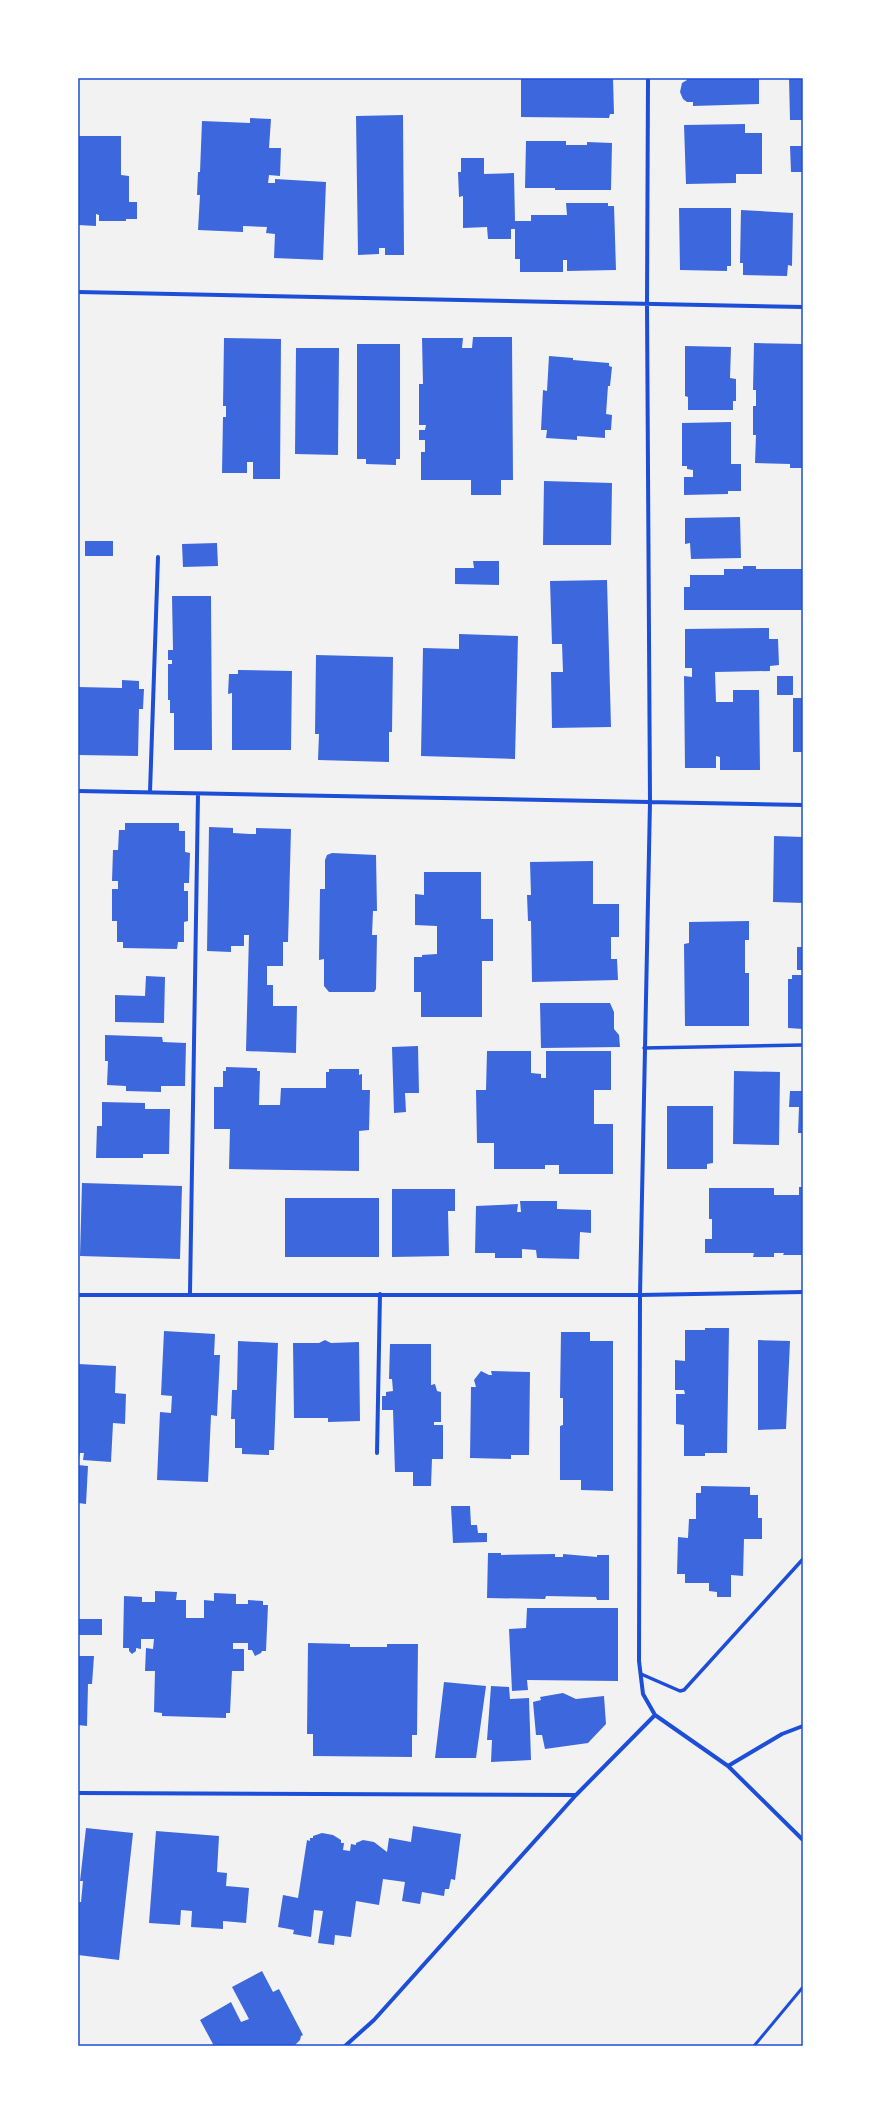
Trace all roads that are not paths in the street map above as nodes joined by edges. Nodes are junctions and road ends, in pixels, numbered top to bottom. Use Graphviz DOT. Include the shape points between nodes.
graph roads {
  1 [pos="648,78"];
  2 [pos="78,292"];
  3 [pos="647,305"];
  4 [pos="803,307"];
  5 [pos="158,557"];
  6 [pos="78,791"];
  7 [pos="150,792"];
  8 [pos="198,794"];
  9 [pos="650,802"];
  10 [pos="803,805"];
  11 [pos="803,1046"];
  12 [pos="644,1048"];
  13 [pos="803,1292"];
  14 [pos="190,1293"];
  15 [pos="380,1294"];
  16 [pos="78,1295"];
  17 [pos="640,1295"];
  18 [pos="377,1453"];
  19 [pos="803,1559"];
  20 [pos="641,1674"];
  21 [pos="655,1715"];
  22 [pos="803,1726"];
  23 [pos="728,1766"];
  24 [pos="78,1793"];
  25 [pos="576,1795"];
  26 [pos="803,1840"];
  27 [pos="803,1987"];
  28 [pos="345,2046"];
  29 [pos="754,2046"];
  1 -- 3 [label="street"];
  2 -- 3 [label="street"];
  3 -- 4 [label="street"];
  3 -- 9 [label="street"];
  5 -- 7 [label="street"];
  6 -- 7 [label="street"];
  7 -- 8 [label="street"];
  8 -- 9 [label="street"];
  8 -- 14 [label="street"];
  9 -- 10 [label="street"];
  9 -- 12 [label="street"];
  11 -- 12 [label="street"];
  12 -- 17 [label="street"];
  13 -- 17 [label="street"];
  14 -- 15 [label="street"];
  14 -- 16 [label="street"];
  15 -- 17 [label="street"];
  15 -- 18 [label="street"];
  17 -- 20 [label="street"];
  19 -- 20 [label="street" via="684,1690 680,1691"];
  20 -- 21 [label="street" via="643,1694"];
  21 -- 23 [label="street"];
  21 -- 25 [label="street"];
  22 -- 23 [label="street" via="782,1734"];
  23 -- 26 [label="street"];
  24 -- 25 [label="street"];
  25 -- 28 [label="street" via="374,2020"];
  27 -- 29 [label="lane"];
}
